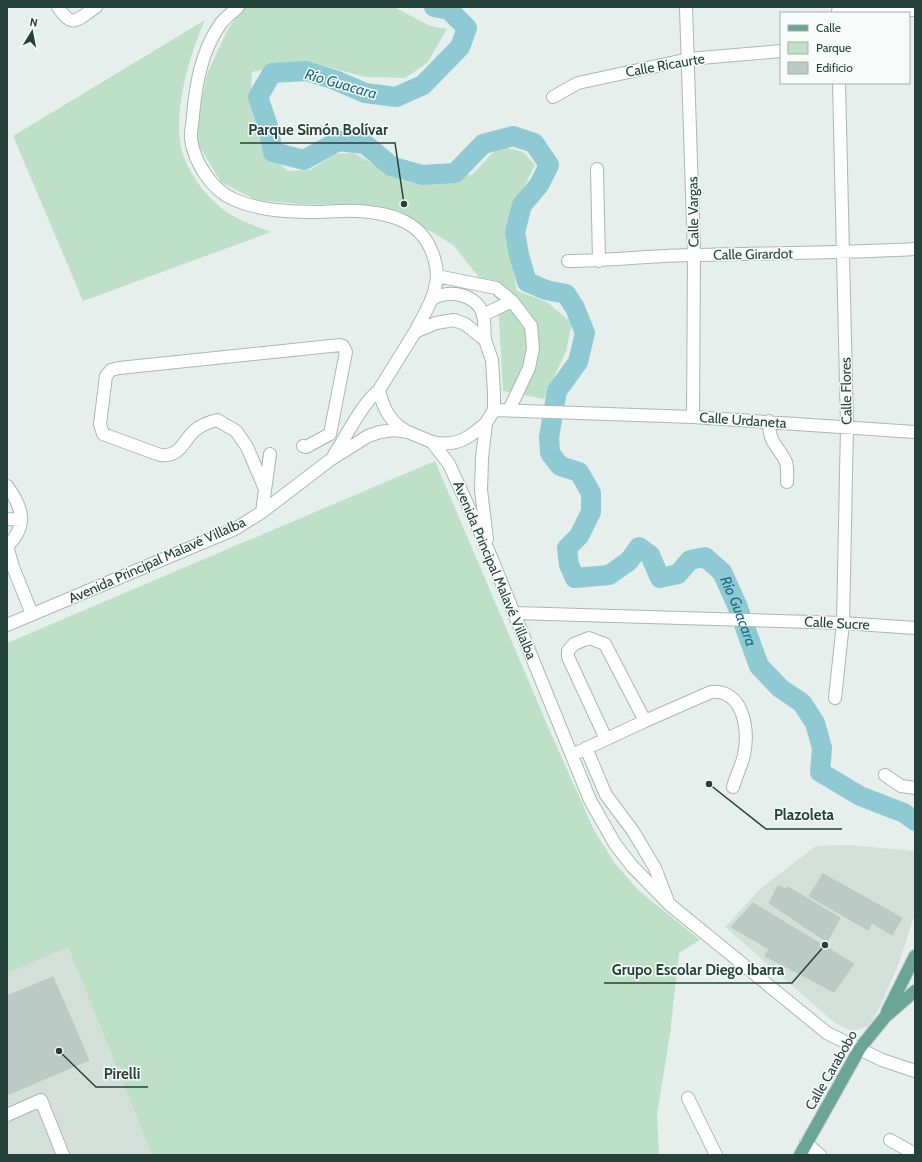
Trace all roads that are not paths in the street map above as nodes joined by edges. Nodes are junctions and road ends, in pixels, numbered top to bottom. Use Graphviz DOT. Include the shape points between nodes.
graph roads {
  1 [pos="58,7"];
  2 [pos="238,7"];
  3 [pos="686,7"];
  4 [pos="90,8"];
  5 [pos="838,10"];
  6 [pos="915,10"];
  7 [pos="780,51"];
  8 [pos="689,59"];
  9 [pos="840,84"];
  10 [pos="553,97"];
  11 [pos="597,169"];
  12 [pos="915,249"];
  13 [pos="842,253"];
  14 [pos="694,255"];
  15 [pos="568,261"];
  16 [pos="599,261"];
  17 [pos="437,276"];
  18 [pos="431,300"];
  19 [pos="512,301"];
  20 [pos="483,315"];
  21 [pos="415,332"];
  22 [pos="485,340"];
  23 [pos="379,390"];
  24 [pos="494,410"];
  25 [pos="513,410"];
  26 [pos="693,417"];
  27 [pos="769,421"];
  28 [pos="486,423"];
  29 [pos="847,426"];
  30 [pos="408,432"];
  31 [pos="915,432"];
  32 [pos="432,442"];
  33 [pos="303,446"];
  34 [pos="270,454"];
  35 [pos="330,460"];
  36 [pos="787,482"];
  37 [pos="7,486"];
  38 [pos="265,489"];
  39 [pos="262,512"];
  40 [pos="7,519"];
  41 [pos="21,520"];
  42 [pos="7,546"];
  43 [pos="489,552"];
  44 [pos="515,613"];
  45 [pos="32,614"];
  46 [pos="844,623"];
  47 [pos="7,625"];
  48 [pos="915,628"];
  49 [pos="835,698"];
  50 [pos="645,721"];
  51 [pos="606,739"];
  52 [pos="586,748"];
  53 [pos="572,755"];
  54 [pos="885,775"];
  55 [pos="733,786"];
  56 [pos="915,788"];
  57 [pos="669,904"];
  58 [pos="915,956"];
  59 [pos="915,991"];
  60 [pos="885,1016"];
  61 [pos="860,1048"];
  62 [pos="915,1071"];
  63 [pos="688,1098"];
  64 [pos="7,1115"];
  65 [pos="890,1140"];
  66 [pos="806,1142"];
  67 [pos="915,1154"];
  68 [pos="63,1155"];
  69 [pos="716,1155"];
  70 [pos="800,1155"];
  71 [pos="820,1155"];
  1 -- 4 [label="street" via="69,21 75,21"];
  2 -- 17 [label="street" via="219,25 205,52 196,84 191,138 196,158 210,181 232,199 266,209 359,211 401,219 417,228 425,237 431,248"];
  3 -- 8 [label="street, Calle Vargas"];
  5 -- 6 [label="street"];
  7 -- 8 [label="street, Calle Ricaurte"];
  8 -- 10 [label="street, Calle Ricaurte" via="578,83"];
  8 -- 14 [label="street, Calle Vargas"];
  9 -- 13 [label="street, Calle Flores"];
  11 -- 16 [label="street"];
  12 -- 13 [label="street, Calle Girardot"];
  13 -- 14 [label="street, Calle Girardot"];
  13 -- 29 [label="street, Calle Flores"];
  14 -- 16 [label="street, Calle Girardot"];
  14 -- 26 [label="street, Calle Vargas"];
  15 -- 16 [label="street, Calle Girardot"];
  17 -- 18 [label="street"];
  17 -- 19 [label="street" via="496,288"];
  18 -- 20 [label="street" via="444,293 457,294 474,302"];
  18 -- 21 [label="street"];
  19 -- 20 [label="street"];
  19 -- 25 [label="street" via="530,326 533,348 529,368"];
  20 -- 22 [label="street"];
  21 -- 22 [label="street" via="436,322 454,320 465,324"];
  21 -- 23 [label="street"];
  22 -- 24 [label="street" via="492,360"];
  23 -- 30 [label="street" via="381,400 392,420"];
  23 -- 35 [label="street"];
  24 -- 25 [label="street, Calle Urdaneta"];
  24 -- 28 [label="street"];
  25 -- 26 [label="street, Calle Urdaneta"];
  26 -- 27 [label="street, Calle Urdaneta"];
  27 -- 29 [label="street, Calle Urdaneta"];
  27 -- 36 [label="street" via="769,432 774,446 785,462"];
  28 -- 32 [label="street" via="468,438 445,445"];
  28 -- 43 [label="street" via="481,490"];
  29 -- 31 [label="street, Calle Urdaneta"];
  29 -- 46 [label="street, Calle Flores"];
  30 -- 32 [label="street, Avenida Principal Malavé Villalba"];
  30 -- 35 [label="street, Avenida Principal Malavé Villalba" via="394,430 368,436"];
  32 -- 43 [label="street, Avenida Principal Malavé Villalba" via="449,464"];
  33 -- 38 [label="street" via="306,447 330,434 346,352 343,346 119,368 111,370 106,376 100,424 103,434 160,456 168,456 175,453 195,431 208,422 217,420 236,431 247,447"];
  34 -- 38 [label="street"];
  35 -- 39 [label="street, Avenida Principal Malavé Villalba"];
  37 -- 41 [label="street" via="22,513"];
  38 -- 39 [label="street"];
  39 -- 45 [label="street, Avenida Principal Malavé Villalba" via="235,529"];
  40 -- 41 [label="street"];
  41 -- 42 [label="street" via="18,531"];
  42 -- 45 [label="street"];
  43 -- 44 [label="street, Avenida Principal Malavé Villalba"];
  44 -- 46 [label="street, Calle Sucre"];
  44 -- 53 [label="street, Avenida Principal Malavé Villalba"];
  45 -- 47 [label="street, Avenida Principal Malavé Villalba"];
  46 -- 48 [label="street, Calle Sucre"];
  46 -- 49 [label="street, Calle Flores"];
  50 -- 51 [label="street"];
  50 -- 51 [label="street" via="604,644 596,639 582,640 568,651 568,658"];
  50 -- 55 [label="street" via="711,692 718,691 729,695 742,711 747,733 744,755"];
  51 -- 52 [label="street"];
  52 -- 53 [label="street"];
  52 -- 57 [label="street" via="606,795 633,831 655,868"];
  53 -- 57 [label="street, Avenida Principal Malavé Villalba" via="590,800 615,844 632,866"];
  54 -- 56 [label="street" via="901,786"];
  57 -- 61 [label="street, Avenida Principal Malavé Villalba" via="827,1033"];
  58 -- 60 [label="main road"];
  59 -- 60 [label="main road, Calle Carabobo"];
  60 -- 61 [label="main road, Calle Carabobo"];
  61 -- 62 [label="street, Avenida Principal Malavé Villalba" via="882,1060"];
  61 -- 66 [label="main road, Calle Carabobo"];
  63 -- 69 [label="street"];
  64 -- 68 [label="street" via="41,1100"];
  65 -- 67 [label="street"];
  66 -- 70 [label="main road, Calle Carabobo"];
  66 -- 71 [label="street"];
}
